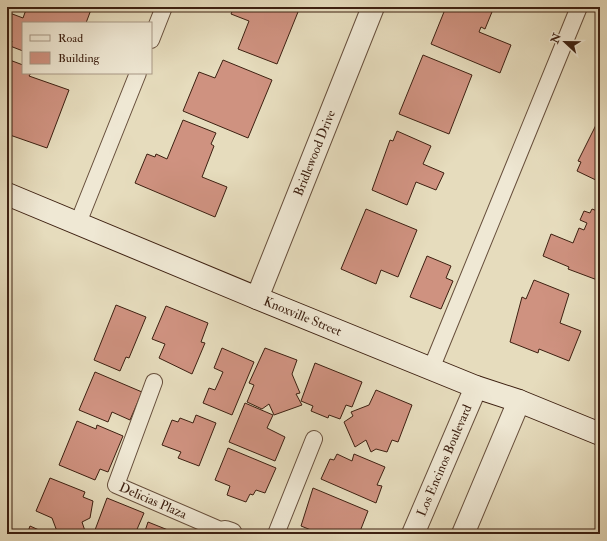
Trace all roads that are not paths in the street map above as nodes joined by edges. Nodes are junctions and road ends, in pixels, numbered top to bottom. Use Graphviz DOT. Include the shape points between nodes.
graph roads {
  1 [pos="164,7"];
  2 [pos="373,7"];
  3 [pos="578,7"];
  4 [pos="152,37"];
  5 [pos="138,74"];
  6 [pos="7,194"];
  7 [pos="78,223"];
  8 [pos="256,298"];
  9 [pos="431,369"];
  10 [pos="154,382"];
  11 [pos="476,387"];
  12 [pos="519,401"];
  13 [pos="600,434"];
  14 [pos="314,440"];
  15 [pos="227,533"];
  16 [pos="276,534"];
  17 [pos="413,534"];
  18 [pos="463,534"];
  1 -- 4 [label="lane"];
  2 -- 8 [label="street, Bridlewood Drive"];
  3 -- 9 [label="lane"];
  5 -- 7 [label="lane"];
  6 -- 7 [label="street, Knoxville Street"];
  7 -- 8 [label="street, Knoxville Street"];
  8 -- 9 [label="street, Knoxville Street"];
  9 -- 11 [label="street, Knoxville Street"];
  10 -- 15 [label="lane, Delicias Plaza" via="116,485"];
  11 -- 12 [label="street, Knoxville Street"];
  11 -- 17 [label="street, Los Encinos Boulevard"];
  12 -- 13 [label="street, Knoxville Street"];
  12 -- 18 [label="street"];
  14 -- 16 [label="lane"];
}
